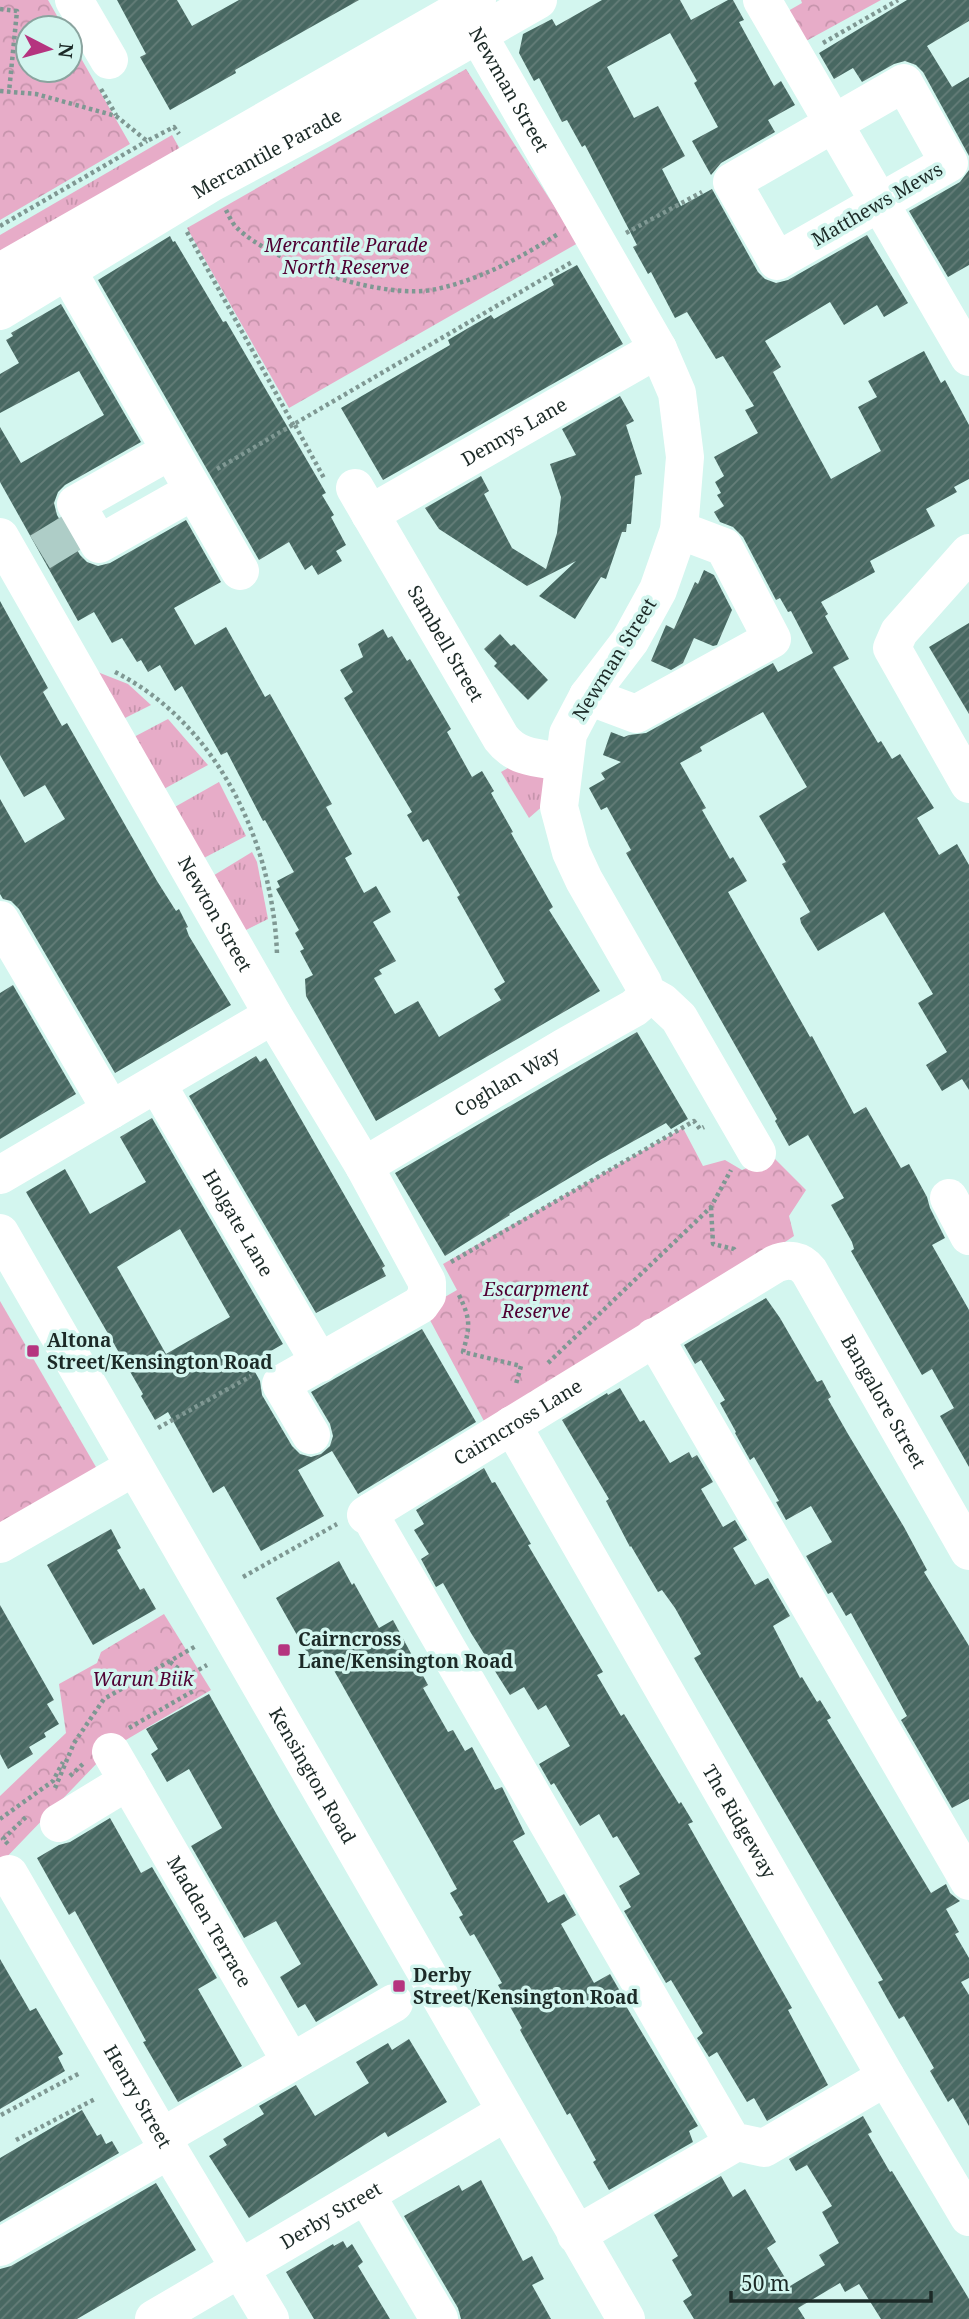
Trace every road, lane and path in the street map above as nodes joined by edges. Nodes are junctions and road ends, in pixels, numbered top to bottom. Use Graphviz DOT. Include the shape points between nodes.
graph roads {
  1 [pos="74,0"];
  2 [pos="538,0"];
  3 [pos="762,0"];
  4 [pos="898,0"];
  5 [pos="0,9"];
  6 [pos="468,11"];
  7 [pos="796,58"];
  8 [pos="109,60"];
  9 [pos="0,91"];
  10 [pos="9,92"];
  11 [pos="832,124"];
  12 [pos="147,141"];
  13 [pos="204,172"];
  14 [pos="732,181"];
  15 [pos="880,203"];
  16 [pos="173,207"];
  17 [pos="0,226"];
  18 [pos="590,233"];
  19 [pos="0,272"];
  20 [pos="68,272"];
  21 [pos="0,311"];
  22 [pos="657,349"];
  23 [pos="969,357"];
  24 [pos="295,426"];
  25 [pos="170,451"];
  26 [pos="192,488"];
  27 [pos="363,501"];
  28 [pos="679,530"];
  29 [pos="969,552"];
  30 [pos="14,557"];
  31 [pos="240,570"];
  32 [pos="109,669"];
  33 [pos="588,696"];
  34 [pos="564,762"];
  35 [pos="969,784"];
  36 [pos="0,920"];
  37 [pos="277,960"];
  38 [pos="12,969"];
  39 [pos="646,993"];
  40 [pos="273,1015"];
  41 [pos="157,1084"];
  42 [pos="111,1110"];
  43 [pos="746,1134"];
  44 [pos="364,1166"];
  45 [pos="0,1175"];
  46 [pos="948,1198"];
  47 [pos="711,1207"];
  48 [pos="0,1233"];
  49 [pos="968,1233"];
  50 [pos="792,1261"];
  51 [pos="433,1279"];
  52 [pos="747,1281"];
  53 [pos="654,1337"];
  54 [pos="320,1363"];
  55 [pos="540,1371"];
  56 [pos="255,1374"];
  57 [pos="513,1406"];
  58 [pos="158,1428"];
  59 [pos="311,1435"];
  60 [pos="134,1467"];
  61 [pos="368,1514"];
  62 [pos="965,1535"];
  63 [pos="0,1545"];
  64 [pos="243,1577"];
  65 [pos="196,1646"];
  66 [pos="179,1656"];
  67 [pos="170,1662"];
  68 [pos="207,1665"];
  69 [pos="188,1676"];
  70 [pos="173,1703"];
  71 [pos="74,1743"];
  72 [pos="0,1819"];
  73 [pos="59,1824"];
  74 [pos="9,1874"];
  75 [pos="969,1881"];
  76 [pos="394,2003"];
  77 [pos="291,2062"];
  78 [pos="80,2073"];
  79 [pos="886,2077"];
  80 [pos="95,2099"];
  81 [pos="506,2112"];
  82 [pos="1,2115"];
  83 [pos="16,2140"];
  84 [pos="732,2141"];
  85 [pos="166,2144"];
  86 [pos="366,2195"];
  87 [pos="969,2217"];
  88 [pos="576,2235"];
  89 [pos="0,2247"];
  90 [pos="241,2269"];
  91 [pos="154,2319"];
  92 [pos="270,2319"];
  93 [pos="439,2319"];
  94 [pos="626,2319"];
  1 -- 8 [label="street"];
  2 -- 6 [label="street, Mercantile Parade"];
  3 -- 7 [label="street"];
  4 -- 7 [label="path"];
  5 -- 10 [label="path" via="17,11"];
  6 -- 13 [label="street, Mercantile Parade"];
  6 -- 18 [label="street, Newman Street"];
  7 -- 11 [label="street"];
  9 -- 10 [label="path"];
  10 -- 12 [label="path" via="36,94 116,116"];
  11 -- 14 [label="street, Matthews Mews"];
  11 -- 15 [label="street"];
  11 -- 15 [label="street, Matthews Mews" via="904,83 949,163"];
  12 -- 13 [label="path" via="174,127"];
  12 -- 17 [label="path"];
  13 -- 16 [label="street, Mercantile Parade"];
  13 -- 18 [label="path" via="235,226 256,243 300,266 404,292 435,290"];
  13 -- 19 [label="street, Mercantile Parade"];
  14 -- 15 [label="street, Matthews Mews" via="777,261"];
  14 -- 18 [label="path"];
  15 -- 23 [label="street"];
  16 -- 20 [label="street, Mercantile Parade"];
  16 -- 24 [label="path"];
  18 -- 22 [label="street, Newman Street"];
  18 -- 24 [label="path"];
  20 -- 21 [label="street, Mercantile Parade"];
  20 -- 25 [label="street"];
  22 -- 27 [label="street, Dennys Lane"];
  22 -- 28 [label="street, Newman Street" via="677,393 685,457"];
  24 -- 26 [label="path"];
  25 -- 26 [label="street"];
  25 -- 26 [label="street" via="76,504 81,527 99,544"];
  26 -- 31 [label="street"];
  27 -- 34 [label="street, Sambell Street" via="501,738 519,754"];
  28 -- 33 [label="street, Newman Street" via="657,590 629,641"];
  28 -- 33 [label="street" via="724,547 772,639 636,714"];
  29 -- 35 [label="street" via="899,632 892,648"];
  30 -- 40 [label="street, Newton Street"];
  32 -- 37 [label="path" via="132,681 175,717 208,752 236,796 263,862"];
  33 -- 34 [label="street, Newman Street" via="568,734"];
  34 -- 39 [label="street, Newman Street" via="559,807 571,852"];
  36 -- 38 [label="street"];
  38 -- 42 [label="street"];
  39 -- 43 [label="street, Newman Street" via="679,1018"];
  39 -- 44 [label="street, Coghlan Way" via="634,1008"];
  40 -- 41 [label="street"];
  40 -- 44 [label="street, Newton Street"];
  41 -- 42 [label="street"];
  41 -- 54 [label="street, Holgate Lane"];
  42 -- 45 [label="street"];
  43 -- 47 [label="path"];
  43 -- 51 [label="path" via="700,1129 694,1121"];
  44 -- 51 [label="street, Newton Street"];
  46 -- 49 [label="street"];
  47 -- 52 [label="path" via="713,1244 734,1249"];
  47 -- 55 [label="path"];
  48 -- 60 [label="street, Kensington Road"];
  50 -- 52 [label="street, Cairncross Lane" via="779,1262"];
  50 -- 62 [label="street, Bangalore Street" via="809,1271"];
  51 -- 54 [label="street" via="420,1305"];
  51 -- 57 [label="path" via="469,1315 463,1352 521,1366"];
  52 -- 53 [label="street, Cairncross Lane"];
  53 -- 57 [label="street, Cairncross Lane"];
  53 -- 75 [label="street"];
  54 -- 59 [label="street" via="281,1384"];
  56 -- 58 [label="path"];
  57 -- 61 [label="street, Cairncross Lane"];
  57 -- 79 [label="street, The Ridgeway"];
  60 -- 63 [label="street"];
  60 -- 81 [label="street, Kensington Road"];
  61 -- 64 [label="path" via="357,1513"];
  61 -- 84 [label="street"];
  65 -- 66 [label="path"];
  67 -- 69 [label="path"];
  68 -- 69 [label="path"];
  69 -- 70 [label="path" via="195,1690"];
  71 -- 72 [label="path" via="53,1781"];
  73 -- 77 [label="street, Madden Terrace" via="120,1767"];
  74 -- 85 [label="street, Henry Street"];
  76 -- 77 [label="street"];
  77 -- 85 [label="street"];
  78 -- 82 [label="path"];
  79 -- 84 [label="street" via="764,2148"];
  79 -- 87 [label="street, The Ridgeway"];
  80 -- 83 [label="path"];
  81 -- 86 [label="street, Derby Street"];
  81 -- 88 [label="street, Kensington Road"];
  84 -- 88 [label="street"];
  85 -- 89 [label="street"];
  85 -- 90 [label="street, Henry Street"];
  86 -- 90 [label="street, Derby Street"];
  86 -- 93 [label="street"];
  88 -- 94 [label="street, Kensington Road"];
  90 -- 91 [label="street, Derby Street"];
  90 -- 92 [label="street, Henry Street"];
}
